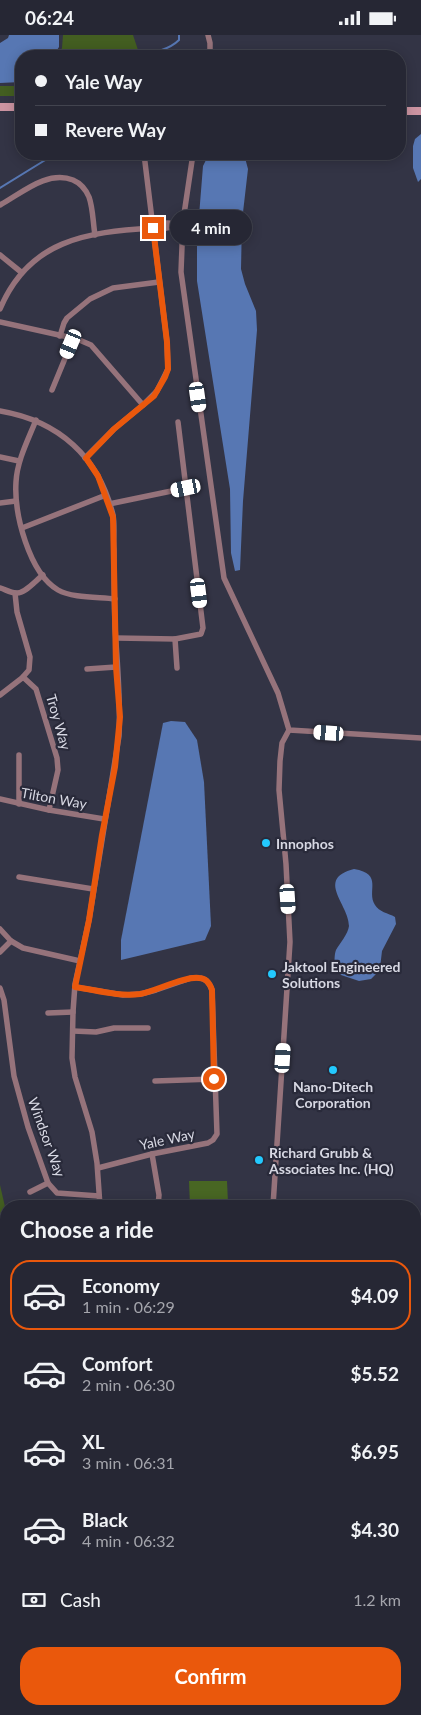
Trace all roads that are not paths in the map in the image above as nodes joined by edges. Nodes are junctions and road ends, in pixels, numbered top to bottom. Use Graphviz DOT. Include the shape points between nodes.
graph roads {
  1 [pos="208,35"];
  2 [pos="210,50"];
  3 [pos="0,107"];
  4 [pos="15,107"];
  5 [pos="406,111"];
  6 [pos="421,111"];
  7 [pos="145,160"];
  8 [pos="191,160"];
  9 [pos="0,205"];
  10 [pos="183,224"];
  11 [pos="153,228"];
  12 [pos="95,235"];
  13 [pos="0,255"];
  14 [pos="21,272"];
  15 [pos="159,282"];
  16 [pos="0,309"];
  17 [pos="0,322"];
  18 [pos="60,337"];
  19 [pos="73,339"];
  20 [pos="52,390"];
  21 [pos="143,405"];
  22 [pos="0,411"];
  23 [pos="36,421"];
  24 [pos="178,422"];
  25 [pos="0,457"];
  26 [pos="86,458"];
  27 [pos="20,461"];
  28 [pos="186,488"];
  29 [pos="106,495"];
  30 [pos="16,501"];
  31 [pos="0,503"];
  32 [pos="109,504"];
  33 [pos="22,528"];
  34 [pos="43,575"];
  35 [pos="0,588"];
  36 [pos="15,593"];
  37 [pos="115,599"];
  38 [pos="116,638"];
  39 [pos="175,639"];
  40 [pos="116,667"];
  41 [pos="177,668"];
  42 [pos="87,669"];
  43 [pos="23,677"];
  44 [pos="0,695"];
  45 [pos="289,730"];
  46 [pos="421,738"];
  47 [pos="19,755"];
  48 [pos="0,800"];
  49 [pos="19,804"];
  50 [pos="49,810"];
  51 [pos="104,819"];
  52 [pos="19,877"];
  53 [pos="93,889"];
  54 [pos="0,929"];
  55 [pos="11,941"];
  56 [pos="0,952"];
  57 [pos="80,961"];
  58 [pos="75,987"];
  59 [pos="0,988"];
  60 [pos="3,1011"];
  61 [pos="48,1013"];
  62 [pos="73,1013"];
  63 [pos="148,1028"];
  64 [pos="73,1031"];
  65 [pos="214,1079"];
  66 [pos="155,1081"];
  67 [pos="152,1155"];
  68 [pos="98,1168"];
  69 [pos="48,1183"];
  70 [pos="30,1191"];
  71 [pos="99,1196"];
  72 [pos="99,1200"];
  73 [pos="159,1200"];
  74 [pos="273,1200"];
  1 -- 2 [label="street"];
  3 -- 4 [label="street"];
  5 -- 6 [label="street"];
  7 -- 11 [label="street"];
  8 -- 10 [label="street"];
  9 -- 12 [label="street" via="53,177 76,181 88,195"];
  10 -- 11 [label="street" via="158,230"];
  10 -- 45 [label="street" via="181,272 224,578 278,693"];
  11 -- 12 [label="street"];
  11 -- 15 [label="street"];
  12 -- 14 [label="street" via="57,245"];
  13 -- 14 [label="street"];
  14 -- 16 [label="street"];
  15 -- 18 [label="street" via="113,288 90,299 67,318"];
  15 -- 21 [label="street" via="169,362 154,396"];
  17 -- 18 [label="street"];
  18 -- 19 [label="street"];
  19 -- 20 [label="street"];
  19 -- 21 [label="street" via="91,345"];
  21 -- 26 [label="street"];
  22 -- 23 [label="street"];
  23 -- 26 [label="street" via="54,429"];
  23 -- 27 [label="street"];
  24 -- 28 [label="street"];
  25 -- 27 [label="street"];
  26 -- 29 [label="street"];
  27 -- 30 [label="street"];
  28 -- 32 [label="street"];
  28 -- 39 [label="street" via="203,628 201,634"];
  29 -- 32 [label="street"];
  29 -- 33 [label="street"];
  30 -- 31 [label="street"];
  30 -- 33 [label="street"];
  32 -- 37 [label="street" via="113,517"];
  33 -- 34 [label="street" via="30,555"];
  34 -- 36 [label="street"];
  34 -- 37 [label="street" via="58,590"];
  35 -- 36 [label="street"];
  36 -- 43 [label="street" via="30,657"];
  37 -- 38 [label="street"];
  38 -- 39 [label="street"];
  38 -- 40 [label="street"];
  39 -- 41 [label="street"];
  40 -- 42 [label="street"];
  40 -- 51 [label="street" via="119,736"];
  43 -- 44 [label="street"];
  43 -- 50 [label="street, Troy Way" via="36,689 57,758 58,771"];
  45 -- 46 [label="street"];
  45 -- 74 [label="street" via="282,743 279,790 290,942"];
  47 -- 49 [label="street"];
  48 -- 49 [label="street, Tilton Way"];
  49 -- 50 [label="street, Tilton Way"];
  50 -- 51 [label="street, Tilton Way"];
  51 -- 53 [label="street"];
  52 -- 53 [label="street"];
  53 -- 57 [label="street"];
  54 -- 55 [label="street"];
  55 -- 56 [label="street"];
  55 -- 57 [label="street" via="23,948"];
  57 -- 58 [label="street"];
  58 -- 62 [label="street"];
  58 -- 65 [label="street, Yale Way" via="123,995 142,994 191,978 204,979 212,990"];
  59 -- 60 [label="street, Windsor Way"];
  60 -- 69 [label="street, Windsor Way" via="14,1076"];
  61 -- 62 [label="street"];
  62 -- 64 [label="street"];
  63 -- 64 [label="street"];
  64 -- 68 [label="street" via="75,1077 92,1132"];
  65 -- 66 [label="street"];
  65 -- 67 [label="street, Yale Way" via="217,1135 213,1140"];
  67 -- 68 [label="street, Yale Way"];
  67 -- 73 [label="street"];
  68 -- 71 [label="street"];
  69 -- 70 [label="street"];
  69 -- 71 [label="street, Windsor Way" via="57,1193"];
  71 -- 72 [label="street"];
}
